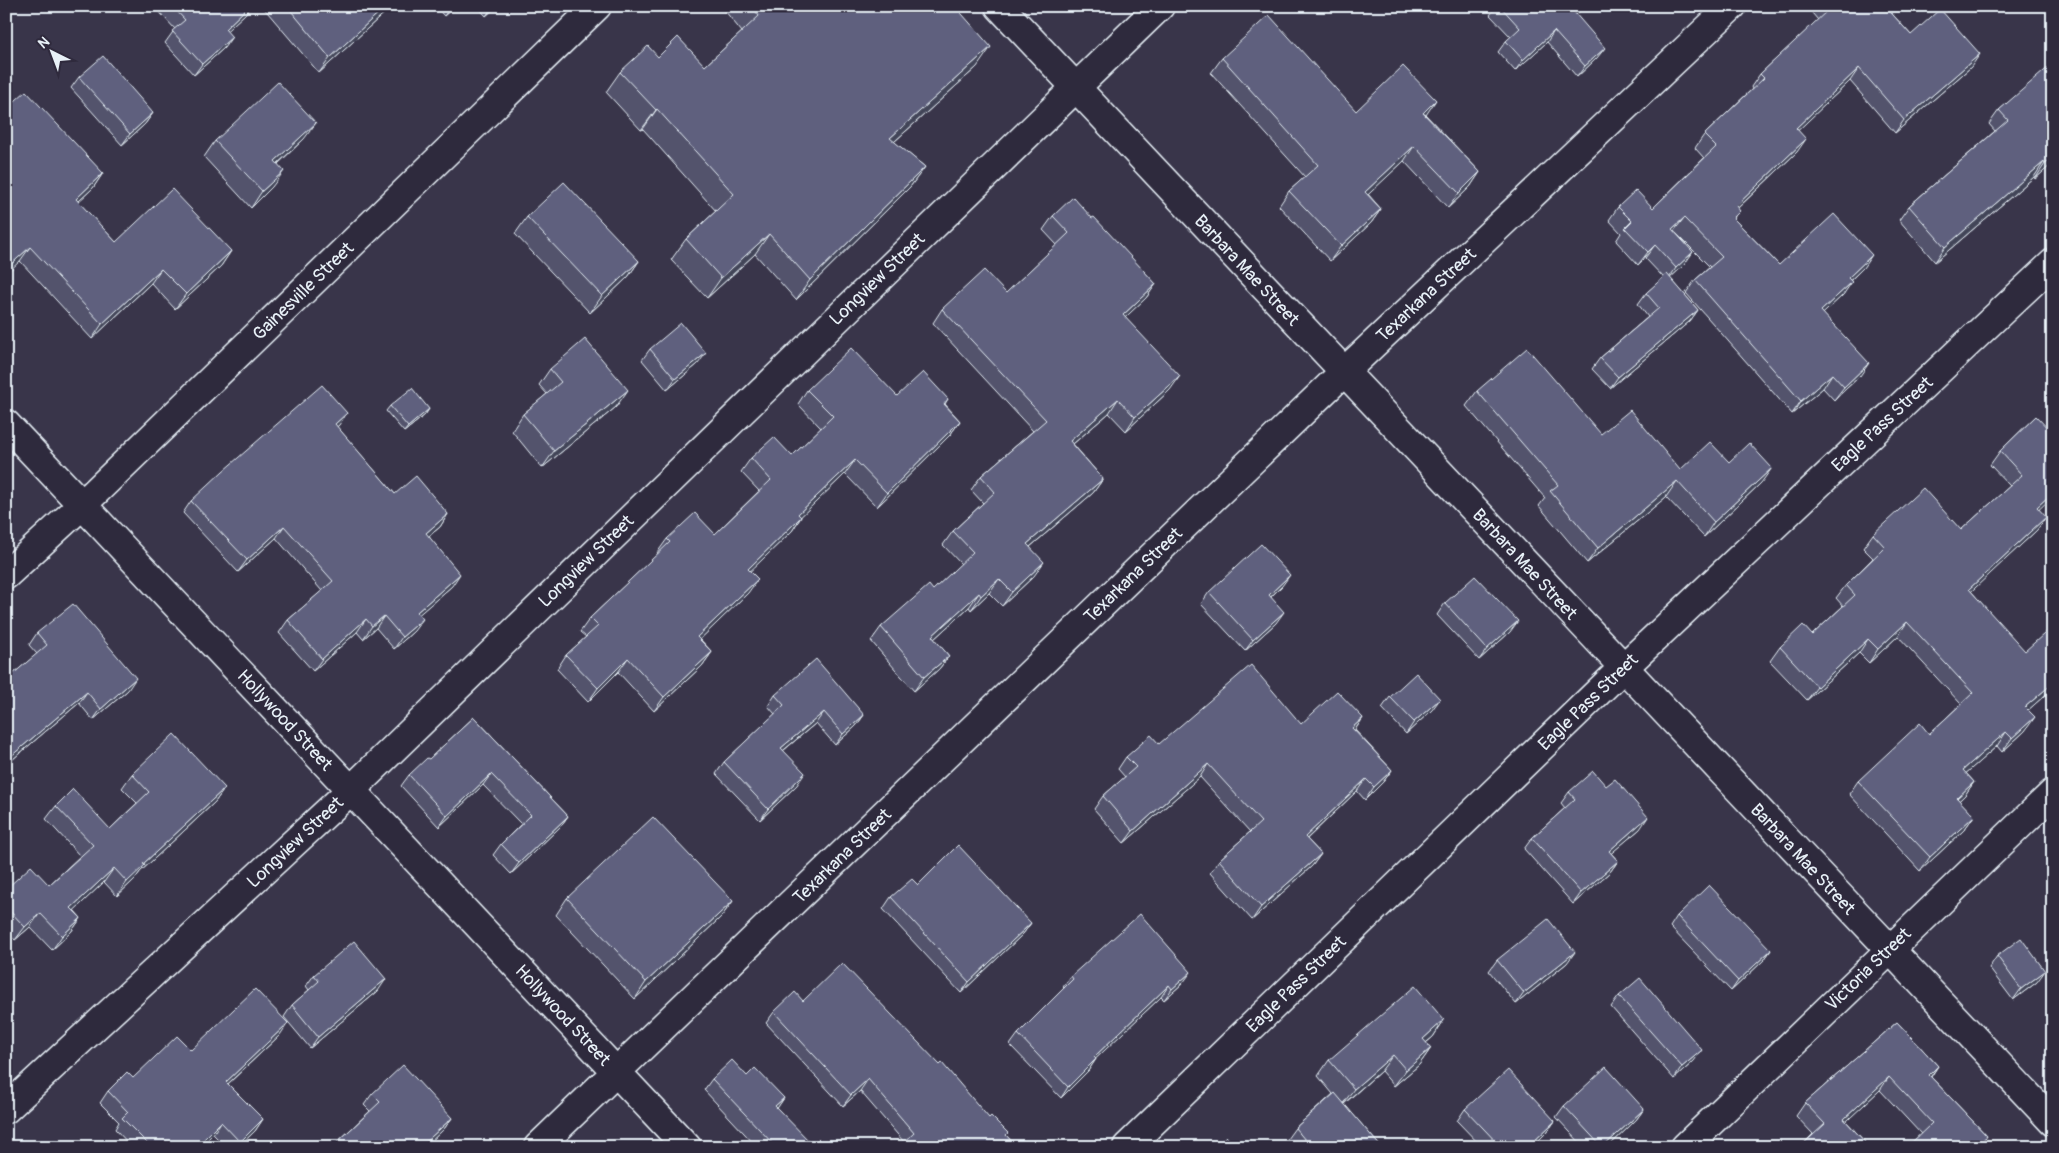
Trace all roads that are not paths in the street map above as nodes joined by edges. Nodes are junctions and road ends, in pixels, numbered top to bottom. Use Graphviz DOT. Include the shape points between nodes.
graph roads {
  1 [pos="597,6"];
  2 [pos="999,6"];
  3 [pos="1160,6"];
  4 [pos="1732,6"];
  5 [pos="1075,87"];
  6 [pos="2053,263"];
  7 [pos="1344,372"];
  8 [pos="6,424"];
  9 [pos="82,505"];
  10 [pos="6,575"];
  11 [pos="1623,668"];
  12 [pos="351,790"];
  13 [pos="2053,794"];
  14 [pos="1888,949"];
  15 [pos="617,1072"];
  16 [pos="6,1109"];
  17 [pos="2053,1122"];
  18 [pos="538,1147"];
  19 [pos="688,1147"];
  20 [pos="1127,1147"];
  21 [pos="1684,1147"];
  1 -- 9 [label="street, Gainesville Street"];
  2 -- 5 [label="street, Barbara Mae Street"];
  3 -- 5 [label="street, Longview Street"];
  4 -- 7 [label="street, Texarkana Street"];
  5 -- 7 [label="street, Barbara Mae Street"];
  5 -- 12 [label="street, Longview Street"];
  6 -- 11 [label="street, Eagle Pass Street"];
  7 -- 11 [label="street, Barbara Mae Street"];
  7 -- 15 [label="street, Texarkana Street"];
  8 -- 9 [label="street, Hollywood Street"];
  9 -- 10 [label="street, Gainesville Street"];
  9 -- 12 [label="street, Hollywood Street"];
  11 -- 14 [label="street, Barbara Mae Street"];
  11 -- 20 [label="street, Eagle Pass Street"];
  12 -- 15 [label="street, Hollywood Street"];
  12 -- 16 [label="street, Longview Street"];
  13 -- 14 [label="street, Victoria Street"];
  14 -- 17 [label="street, Barbara Mae Street"];
  14 -- 21 [label="street, Victoria Street"];
  15 -- 18 [label="street, Texarkana Street"];
  15 -- 19 [label="street, Hollywood Street"];
}
